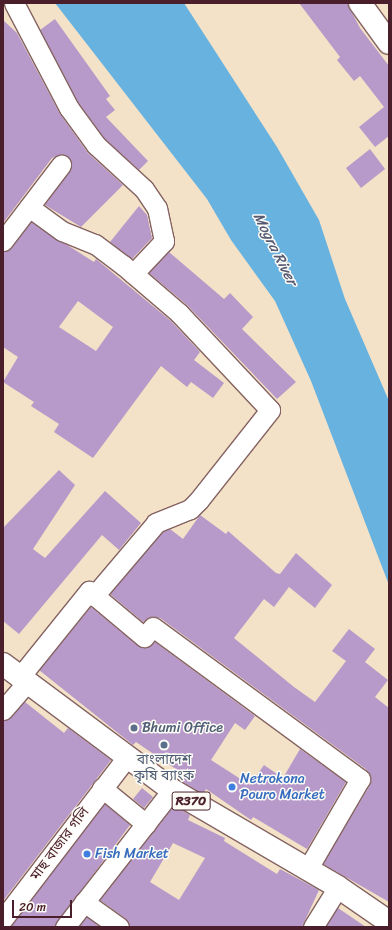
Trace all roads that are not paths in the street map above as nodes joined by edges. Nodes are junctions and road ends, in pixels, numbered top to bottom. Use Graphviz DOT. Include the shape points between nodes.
graph roads {
  1 [pos="14,3"];
  2 [pos="360,3"];
  3 [pos="389,43"];
  4 [pos="61,165"];
  5 [pos="29,207"];
  6 [pos="3,242"];
  7 [pos="133,274"];
  8 [pos="94,596"];
  9 [pos="3,664"];
  10 [pos="23,681"];
  11 [pos="3,710"];
  12 [pos="127,757"];
  13 [pos="102,788"];
  14 [pos="172,790"];
  15 [pos="146,824"];
  16 [pos="307,870"];
  17 [pos="338,887"];
  18 [pos="84,902"];
  19 [pos="3,919"];
  20 [pos="389,922"];
  21 [pos="65,927"];
  22 [pos="119,927"];
  23 [pos="313,927"];
  1 -- 7 [label="street" via="74,114 96,145 144,189 157,208 164,241"];
  2 -- 3 [label="main road"];
  4 -- 5 [label="street"];
  5 -- 6 [label="street"];
  5 -- 7 [label="street" via="62,231 95,244"];
  7 -- 8 [label="street" via="179,313 270,410 199,500 190,509 156,524"];
  8 -- 10 [label="street" via="88,591"];
  8 -- 16 [label="street" via="144,637 153,626 360,779"];
  9 -- 10 [label="main road, R370"];
  10 -- 11 [label="street"];
  10 -- 12 [label="main road, R370"];
  12 -- 13 [label="street, মাছ বাজার গলি"];
  12 -- 14 [label="main road, R370"];
  13 -- 15 [label="street"];
  13 -- 19 [label="street, মাছ বাজার গলি"];
  14 -- 15 [label="street"];
  14 -- 16 [label="main road, R370"];
  15 -- 18 [label="street"];
  16 -- 17 [label="main road, R370"];
  17 -- 20 [label="main road, R370"];
  17 -- 23 [label="street"];
  18 -- 21 [label="street"];
  18 -- 22 [label="street"];
}
